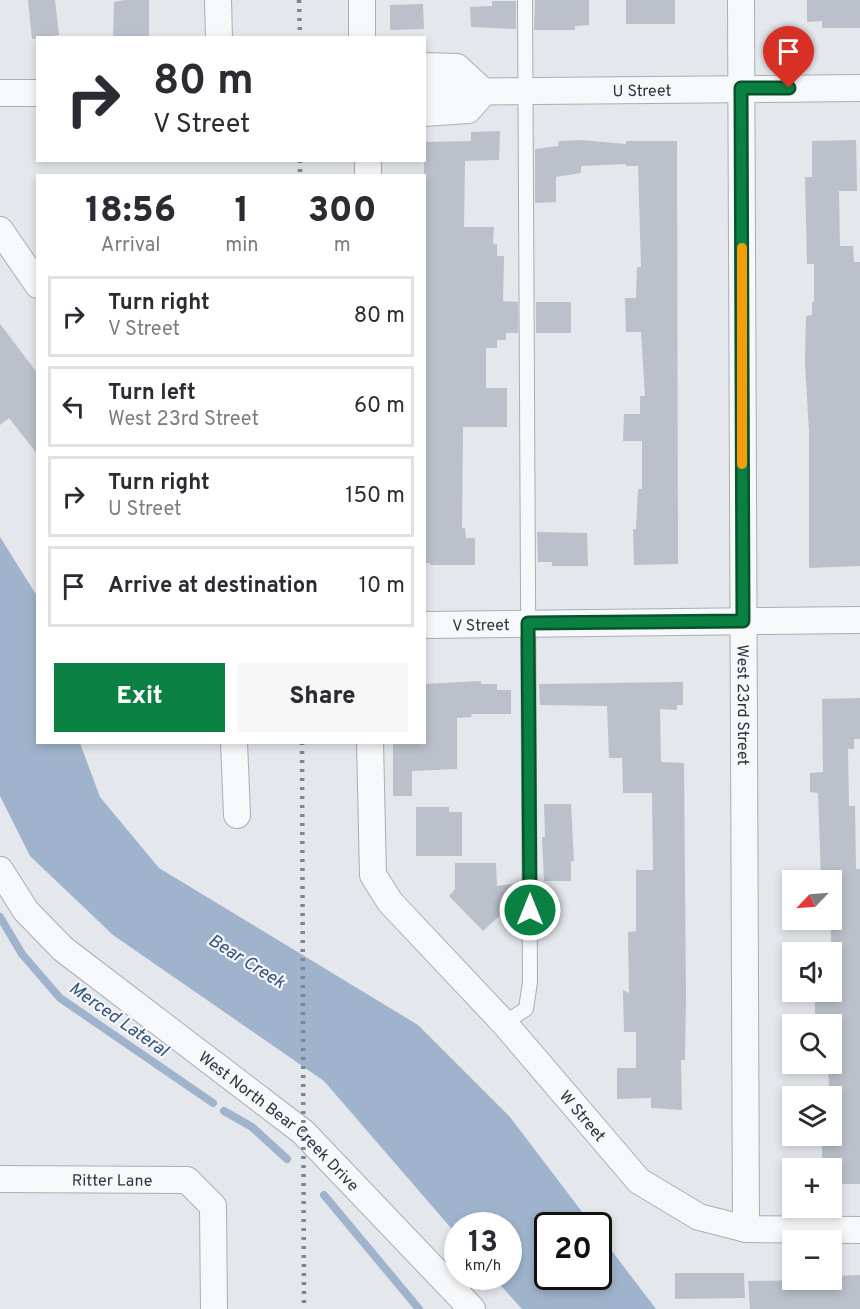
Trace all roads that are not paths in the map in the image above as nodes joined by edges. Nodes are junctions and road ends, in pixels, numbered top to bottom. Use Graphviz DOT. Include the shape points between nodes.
graph roads {
  1 [pos="218,0"];
  2 [pos="362,0"];
  3 [pos="525,0"];
  4 [pos="741,0"];
  5 [pos="219,36"];
  6 [pos="362,36"];
  7 [pos="426,66"];
  8 [pos="741,88"];
  9 [pos="860,88"];
  10 [pos="525,90"];
  11 [pos="426,92"];
  12 [pos="484,92"];
  13 [pos="0,93"];
  14 [pos="36,93"];
  15 [pos="426,113"];
  16 [pos="0,230"];
  17 [pos="36,282"];
  18 [pos="860,620"];
  19 [pos="743,621"];
  20 [pos="528,623"];
  21 [pos="426,625"];
  22 [pos="234,744"];
  23 [pos="370,744"];
  24 [pos="237,815"];
  25 [pos="0,870"];
  26 [pos="504,1023"];
  27 [pos="0,1179"];
  28 [pos="746,1229"];
  29 [pos="860,1230"];
  30 [pos="214,1309"];
  31 [pos="472,1309"];
  1 -- 5 [label="street"];
  2 -- 6 [label="street"];
  3 -- 10 [label="lane"];
  4 -- 8 [label="street, West 23rd Street"];
  7 -- 12 [label="street" via="457,66"];
  8 -- 9 [label="street, U Street"];
  8 -- 10 [label="street, U Street"];
  8 -- 19 [label="street, West 23rd Street"];
  10 -- 12 [label="street, U Street"];
  10 -- 20 [label="lane"];
  11 -- 12 [label="street, U Street"];
  12 -- 15 [label="street" via="468,110"];
  13 -- 14 [label="street"];
  16 -- 17 [label="street"];
  18 -- 19 [label="street, V Street"];
  19 -- 20 [label="street, V Street"];
  19 -- 28 [label="street, West 23rd Street"];
  20 -- 21 [label="street, V Street"];
  20 -- 26 [label="lane" via="530,982 525,1009"];
  22 -- 24 [label="street"];
  23 -- 26 [label="street, W Street" via="373,875 390,902"];
  25 -- 31 [label="street, West North Bear Creek Drive" via="26,911 63,949 303,1132"];
  26 -- 28 [label="street, W Street" via="639,1181 699,1217"];
  27 -- 30 [label="street, Ritter Lane" via="187,1180 213,1206"];
  28 -- 29 [label="street, W Street"];
}
